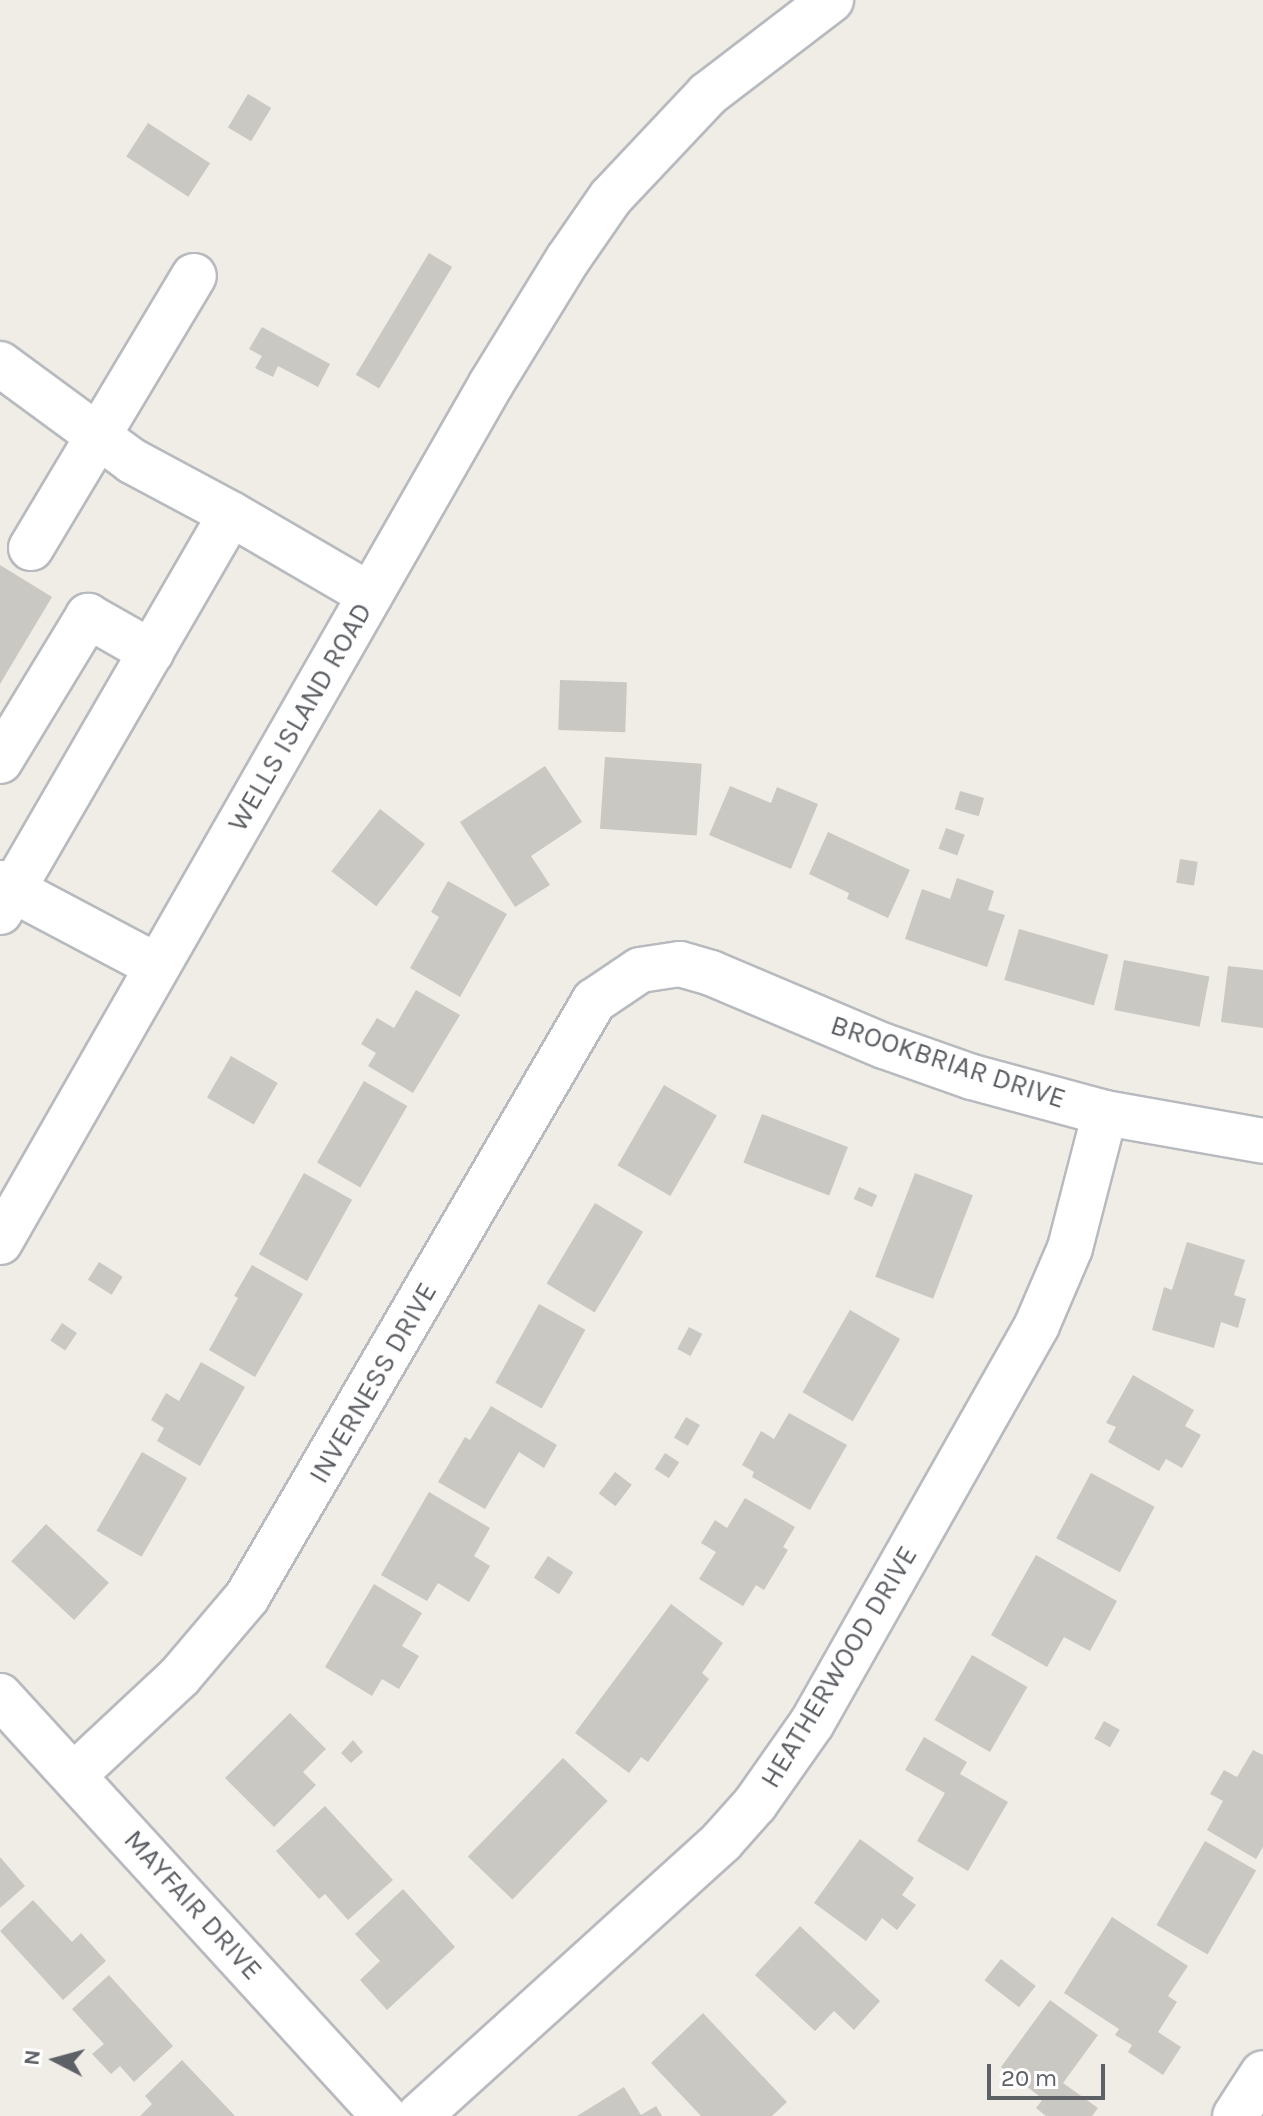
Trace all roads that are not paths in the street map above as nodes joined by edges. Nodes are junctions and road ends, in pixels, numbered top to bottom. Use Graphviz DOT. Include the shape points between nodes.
graph roads {
  1 [pos="831,0"];
  2 [pos="194,276"];
  3 [pos="0,364"];
  4 [pos="99,435"];
  5 [pos="231,514"];
  6 [pos="31,548"];
  7 [pos="370,595"];
  8 [pos="151,652"];
  9 [pos="0,761"];
  10 [pos="4,896"];
  11 [pos="157,966"];
  12 [pos="640,970"];
  13 [pos="1105,1113"];
  14 [pos="1263,1141"];
  15 [pos="0,1242"];
  16 [pos="0,1696"];
  17 [pos="74,1775"];
  18 [pos="1263,2073"];
  19 [pos="384,2116"];
  20 [pos="419,2116"];
  21 [pos="1235,2116"];
  1 -- 7 [label="street, WELLS ISLAND ROAD" via="708,94 611,197 491,384"];
  2 -- 4 [label="street"];
  3 -- 4 [label="street"];
  4 -- 5 [label="street" via="132,461"];
  4 -- 6 [label="street"];
  5 -- 7 [label="street"];
  5 -- 8 [label="street"];
  7 -- 11 [label="street, WELLS ISLAND ROAD"];
  8 -- 9 [label="street" via="88,616"];
  8 -- 10 [label="street"];
  10 -- 11 [label="street"];
  11 -- 15 [label="street, WELLS ISLAND ROAD"];
  12 -- 13 [label="street, BROOKBRIAR DRIVE" via="680,964 711,973 972,1077"];
  12 -- 17 [label="street, INVERNESS DRIVE" via="594,1001 247,1597 180,1676"];
  13 -- 14 [label="street, BROOKBRIAR DRIVE"];
  13 -- 20 [label="street, HEATHERWOOD DRIVE" via="1070,1248 1037,1325 812,1723 722,1841"];
  16 -- 17 [label="street, MAYFAIR DRIVE"];
  17 -- 19 [label="street, MAYFAIR DRIVE"];
  18 -- 21 [label="street"];
}
